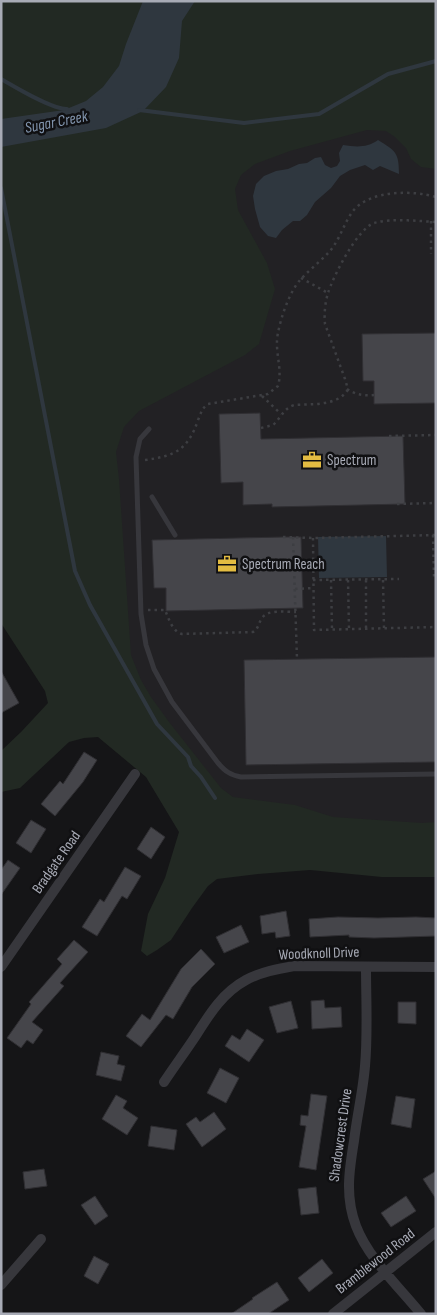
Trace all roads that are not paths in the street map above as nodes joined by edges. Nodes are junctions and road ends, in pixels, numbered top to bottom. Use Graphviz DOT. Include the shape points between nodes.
graph roads {
  1 [pos="149,429"];
  2 [pos="152,497"];
  3 [pos="175,535"];
  4 [pos="135,774"];
  5 [pos="436,774"];
  6 [pos="1,967"];
  7 [pos="366,967"];
  8 [pos="436,967"];
  9 [pos="164,1082"];
  10 [pos="436,1232"];
  11 [pos="41,1239"];
  12 [pos="386,1272"];
  13 [pos="1,1285"];
  14 [pos="333,1314"];
  15 [pos="422,1314"];
  1 -- 5 [label="lane" via="140,439 136,461 141,610 146,645 162,686 218,763 226,772 241,778"];
  2 -- 3 [label="lane"];
  4 -- 6 [label="street, Bradgate Road"];
  7 -- 8 [label="street, Woodknoll Drive"];
  7 -- 9 [label="street, Woodknoll Drive" via="294,966 274,969 246,980 214,1008"];
  7 -- 12 [label="street, Shadowcrest Drive" via="365,1067 348,1174 348,1194 360,1236"];
  10 -- 12 [label="street, Bramblewood Road"];
  11 -- 13 [label="street"];
  12 -- 14 [label="street, Bramblewood Road"];
  12 -- 15 [label="street, Shadowcrest Drive"];
}
